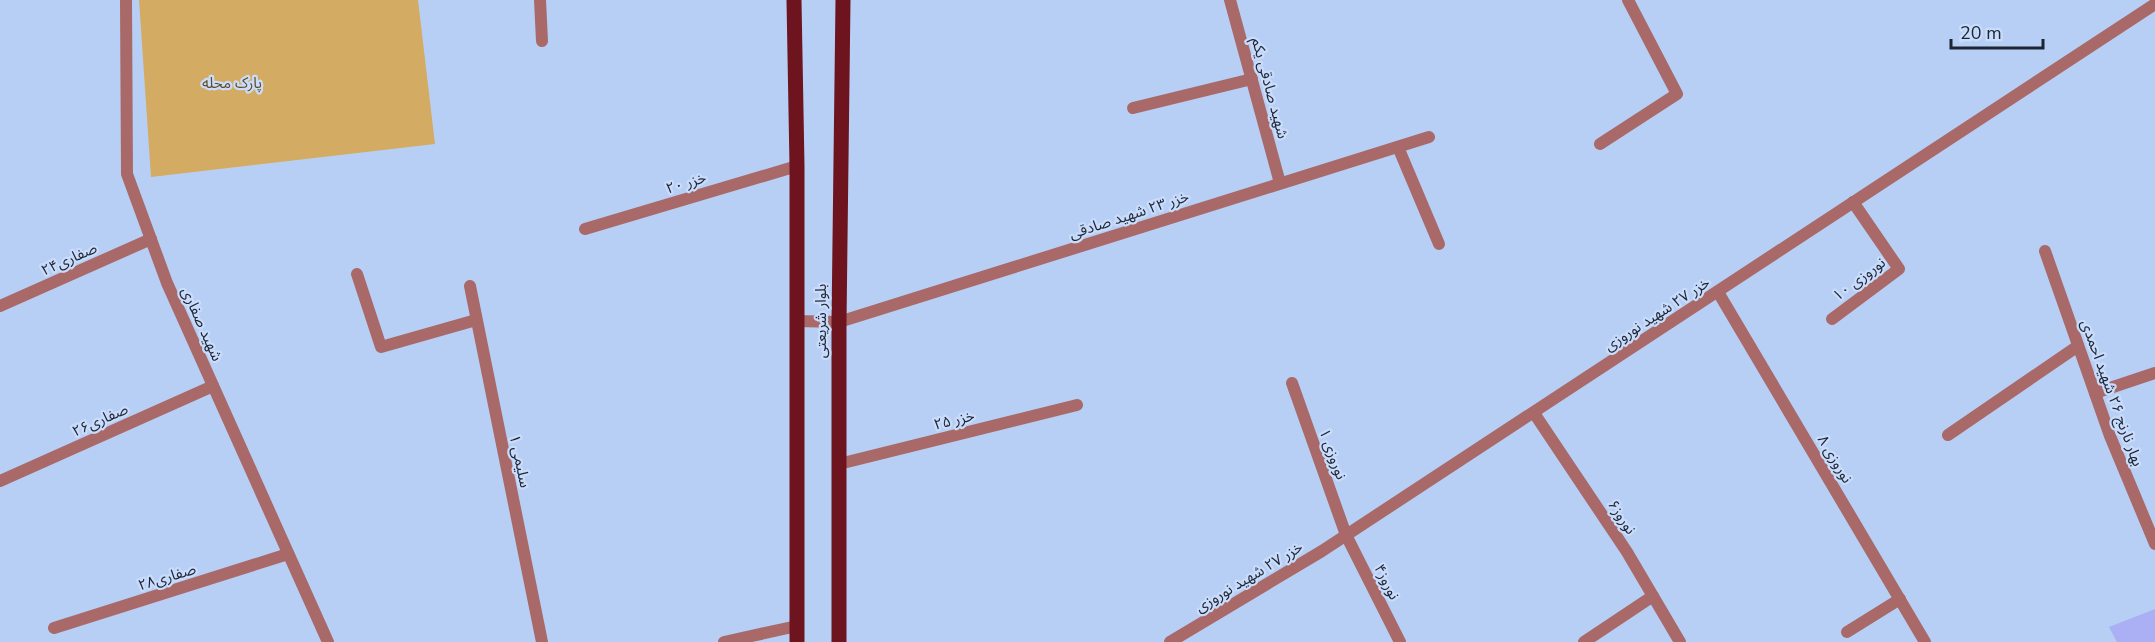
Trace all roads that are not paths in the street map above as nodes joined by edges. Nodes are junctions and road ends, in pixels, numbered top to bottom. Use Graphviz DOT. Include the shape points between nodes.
graph roads {
  1 [pos="126,0"];
  2 [pos="540,0"];
  3 [pos="794,0"];
  4 [pos="843,0"];
  5 [pos="1230,0"];
  6 [pos="1628,0"];
  7 [pos="2154,2"];
  8 [pos="542,40"];
  9 [pos="1252,79"];
  10 [pos="1133,108"];
  11 [pos="1429,137"];
  12 [pos="1600,144"];
  13 [pos="1398,147"];
  14 [pos="796,166"];
  15 [pos="1280,183"];
  16 [pos="1853,202"];
  17 [pos="585,229"];
  18 [pos="151,239"];
  19 [pos="1439,244"];
  20 [pos="2045,252"];
  21 [pos="357,274"];
  22 [pos="470,285"];
  23 [pos="1718,292"];
  24 [pos="0,306"];
  25 [pos="1832,319"];
  26 [pos="476,320"];
  27 [pos="797,321"];
  28 [pos="839,322"];
  29 [pos="2078,346"];
  30 [pos="2155,373"];
  31 [pos="1292,383"];
  32 [pos="213,386"];
  33 [pos="2095,393"];
  34 [pos="1077,405"];
  35 [pos="1534,413"];
  36 [pos="1948,435"];
  37 [pos="839,464"];
  38 [pos="0,481"];
  39 [pos="1346,535"];
  40 [pos="2154,538"];
  41 [pos="288,554"];
  42 [pos="1653,596"];
  43 [pos="1900,599"];
  44 [pos="797,626"];
  45 [pos="54,628"];
  46 [pos="1847,632"];
  47 [pos="328,642"];
  48 [pos="542,642"];
  49 [pos="724,642"];
  50 [pos="797,642"];
  51 [pos="839,642"];
  52 [pos="1170,642"];
  53 [pos="1400,642"];
  54 [pos="1584,642"];
  55 [pos="1680,642"];
  56 [pos="1926,642"];
  1 -- 18 [label="street, شهید صفاری" via="127,174"];
  2 -- 8 [label="street"];
  3 -- 14 [label="main road, بلوار شریعتی"];
  4 -- 28 [label="main road, بلوار شریعتی"];
  5 -- 9 [label="street, شهید صادقی یکم"];
  6 -- 12 [label="street" via="1677,94"];
  7 -- 16 [label="street, خزر ۲۷ شهید نوروزی"];
  9 -- 10 [label="street"];
  9 -- 15 [label="street, شهید صادقی یکم"];
  11 -- 13 [label="street, خزر ۲۳ شهید صادقی"];
  13 -- 15 [label="street, خزر ۲۳ شهید صادقی"];
  13 -- 19 [label="street"];
  14 -- 17 [label="street, خزر ۲۰"];
  14 -- 27 [label="main road, بلوار شریعتی"];
  15 -- 28 [label="street, خزر ۲۳ شهید صادقی"];
  16 -- 23 [label="street, خزر ۲۷ شهید نوروزی"];
  16 -- 25 [label="street, نوروزی ۱۰" via="1899,269"];
  18 -- 24 [label="street, صفاری۲۴"];
  18 -- 32 [label="street, شهید صفاری"];
  20 -- 29 [label="street, بهار نارنج ۲۶ شهید احمدی"];
  21 -- 26 [label="street" via="381,347"];
  22 -- 26 [label="street, سلیمی ۱"];
  23 -- 35 [label="street, خزر ۲۷ شهید نوروزی"];
  23 -- 43 [label="street, نوروزی ۸"];
  26 -- 48 [label="street, سلیمی ۱"];
  27 -- 28 [label="street, خزر ۲۳ شهید صادقی"];
  27 -- 44 [label="main road, بلوار شریعتی"];
  28 -- 37 [label="main road, بلوار شریعتی"];
  29 -- 33 [label="street, بهار نارنج ۲۶ شهید احمدی"];
  29 -- 36 [label="street"];
  30 -- 33 [label="street"];
  31 -- 39 [label="street, نوروزی ۱"];
  32 -- 38 [label="street, صفاری۲۶"];
  32 -- 41 [label="street, شهید صفاری"];
  33 -- 40 [label="street, بهار نارنج ۲۶ شهید احمدی"];
  34 -- 37 [label="street, خزر ۲۵"];
  35 -- 39 [label="street, خزر ۲۷ شهید نوروزی"];
  35 -- 42 [label="street, نوروز۶"];
  37 -- 51 [label="main road, بلوار شریعتی"];
  39 -- 52 [label="street, خزر ۲۷ شهید نوروزی"];
  39 -- 53 [label="street, نوروز۴"];
  41 -- 45 [label="street, صفاری۲۸"];
  41 -- 47 [label="street, شهید صفاری"];
  42 -- 54 [label="street"];
  42 -- 55 [label="street, نوروز۶"];
  43 -- 46 [label="street"];
  43 -- 56 [label="street, نوروزی ۸"];
  44 -- 49 [label="street"];
  44 -- 50 [label="main road, بلوار شریعتی"];
}
